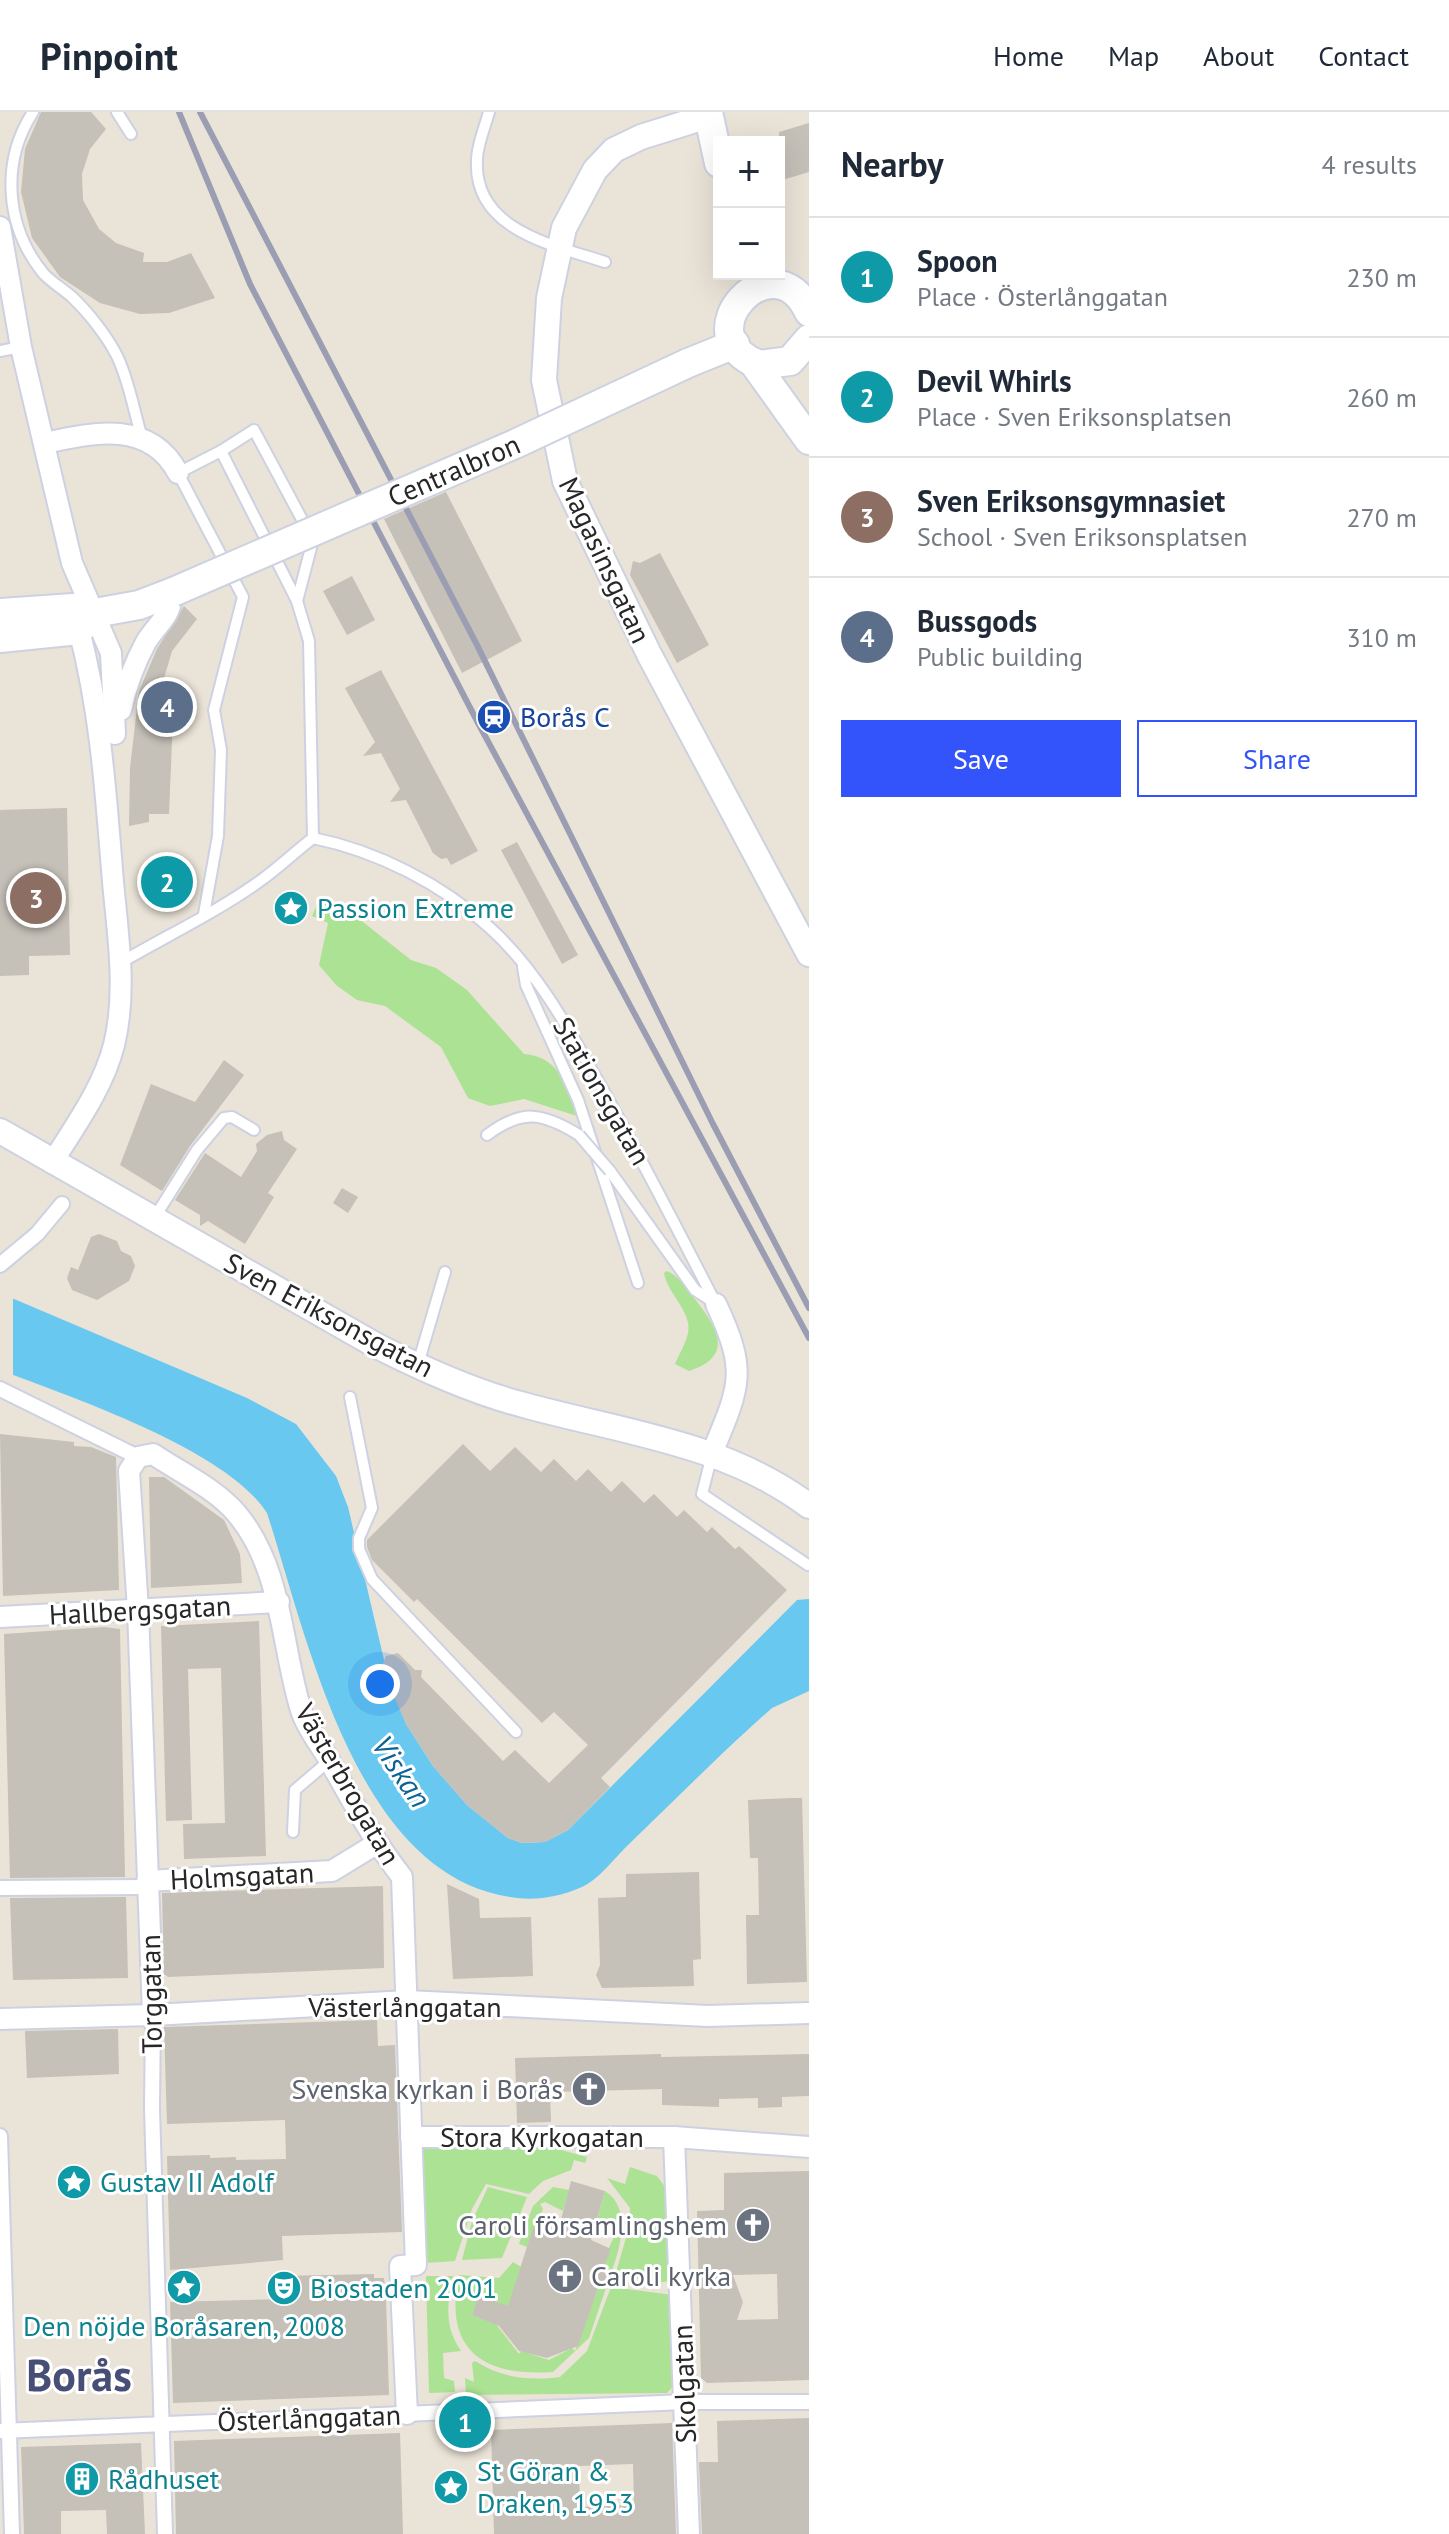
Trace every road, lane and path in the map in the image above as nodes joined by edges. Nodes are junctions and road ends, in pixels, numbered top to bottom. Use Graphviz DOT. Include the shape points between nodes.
graph roads {
  1 [pos="33,112"];
  2 [pos="117,112"];
  3 [pos="489,112"];
  4 [pos="708,114"];
  5 [pos="131,134"];
  6 [pos="713,136"];
  7 [pos="0,227"];
  8 [pos="560,247"];
  9 [pos="605,262"];
  10 [pos="756,280"];
  11 [pos="809,312"];
  12 [pos="809,339"];
  13 [pos="21,347"];
  14 [pos="0,351"];
  15 [pos="744,353"];
  16 [pos="809,360"];
  17 [pos="142,438"];
  18 [pos="809,440"];
  19 [pos="45,443"];
  20 [pos="221,451"];
  21 [pos="178,473"];
  22 [pos="173,592"];
  23 [pos="297,601"];
  24 [pos="0,613"];
  25 [pos="87,621"];
  26 [pos="0,638"];
  27 [pos="115,734"];
  28 [pos="105,781"];
  29 [pos="313,838"];
  30 [pos="204,914"];
  31 [pos="119,953"];
  32 [pos="809,954"];
  33 [pos="522,965"];
  34 [pos="254,1130"];
  35 [pos="0,1131"];
  36 [pos="487,1135"];
  37 [pos="52,1163"];
  38 [pos="62,1204"];
  39 [pos="153,1221"];
  40 [pos="0,1265"];
  41 [pos="445,1272"];
  42 [pos="638,1283"];
  43 [pos="716,1304"];
  44 [pos="418,1366"];
  45 [pos="0,1389"];
  46 [pos="350,1397"];
  47 [pos="712,1453"];
  48 [pos="138,1457"];
  49 [pos="809,1506"];
  50 [pos="808,1565"];
  51 [pos="279,1602"];
  52 [pos="138,1610"];
  53 [pos="0,1617"];
  54 [pos="516,1732"];
  55 [pos="329,1761"];
  56 [pos="293,1832"];
  57 [pos="376,1844"];
  58 [pos="147,1884"];
  59 [pos="0,1888"];
  60 [pos="407,2001"];
  61 [pos="809,2013"];
  62 [pos="153,2015"];
  63 [pos="0,2019"];
  64 [pos="0,2136"];
  65 [pos="411,2137"];
  66 [pos="674,2137"];
  67 [pos="809,2147"];
  68 [pos="2,2288"];
  69 [pos="685,2402"];
  70 [pos="809,2402"];
  71 [pos="407,2414"];
  72 [pos="160,2424"];
  73 [pos="4,2431"];
  74 [pos="12,2534"];
  75 [pos="165,2534"];
  76 [pos="689,2534"];
  1 -- 17 [label="lane" via="12,169 16,225 44,274 73,298 117,356"];
  2 -- 5 [label="lane"];
  3 -- 8 [label="lane" via="477,158 478,189 511,227"];
  4 -- 6 [label="main road"];
  4 -- 8 [label="street, Magasinsgatan" via="614,150 595,170 564,228"];
  7 -- 13 [label="street"];
  8 -- 9 [label="lane"];
  8 -- 32 [label="street, Magasinsgatan" via="549,298 544,380 565,481 650,656"];
  10 -- 11 [label="main road" via="787,288"];
  10 -- 15 [label="main road" via="732,312 730,325"];
  12 -- 15 [label="main road, Centralbron" via="790,361 768,366"];
  12 -- 16 [label="main road"];
  13 -- 14 [label="lane"];
  13 -- 19 [label="street"];
  15 -- 18 [label="main road"];
  15 -- 22 [label="main road, Centralbron, bridge" via="688,363"];
  17 -- 19 [label="street" via="82,435"];
  17 -- 21 [label="street" via="157,445"];
  19 -- 25 [label="street"];
  20 -- 21 [label="lane"];
  20 -- 23 [label="lane"];
  20 -- 23 [label="lane" via="254,430 313,540"];
  21 -- 30 [label="lane" via="243,597 214,710 221,750 218,836"];
  22 -- 25 [label="main road, Centralbron"];
  22 -- 27 [label="street" via="171,611 147,641 127,681"];
  23 -- 29 [label="lane" via="309,641"];
  24 -- 25 [label="main road" via="73,608"];
  25 -- 26 [label="main road"];
  25 -- 27 [label="street" via="111,653"];
  25 -- 28 [label="street"];
  27 -- 28 [label="street"];
  28 -- 31 [label="street"];
  29 -- 30 [label="lane" via="259,882"];
  29 -- 33 [label="lane, Stationsgatan" via="352,846 446,895 493,931"];
  30 -- 31 [label="lane"];
  31 -- 37 [label="street" via="120,1004 110,1057"];
  33 -- 42 [label="lane" via="583,1112"];
  33 -- 43 [label="lane, Stationsgatan" via="578,1045"];
  34 -- 39 [label="lane" via="224,1118 197,1150"];
  35 -- 37 [label="street, Sven Eriksonsgatan"];
  36 -- 43 [label="lane, bridge" via="521,1115 554,1122 579,1135 695,1290"];
  37 -- 39 [label="street, Sven Eriksonsgatan"];
  38 -- 40 [label="street"];
  39 -- 44 [label="street, Sven Eriksonsgatan"];
  41 -- 44 [label="lane"];
  43 -- 47 [label="street, Stationsgatan" via="737,1347 738,1377"];
  44 -- 47 [label="street, Sven Eriksonsgatan" via="519,1404"];
  45 -- 48 [label="street, Västerbrogatan"];
  46 -- 54 [label="lane" via="372,1508 359,1549 372,1579"];
  47 -- 49 [label="street, Sven Eriksonsgatan" via="750,1468"];
  47 -- 50 [label="lane" via="702,1494"];
  48 -- 51 [label="street, Västerbrogatan" via="153,1454 238,1515"];
  48 -- 52 [label="street, Torggatan" via="129,1471"];
  51 -- 52 [label="street, Hallbergsgatan"];
  51 -- 55 [label="street, Västerbrogatan" via="302,1714"];
  52 -- 53 [label="street, Hallbergsgatan"];
  52 -- 58 [label="street, Torggatan"];
  55 -- 56 [label="lane" via="295,1790"];
  55 -- 57 [label="street, Västerbrogatan"];
  57 -- 58 [label="street, Holmsgatan" via="332,1871"];
  57 -- 60 [label="street, Västerbrogatan" via="402,1877"];
  58 -- 59 [label="street, Holmsgatan"];
  58 -- 62 [label="street, Torggatan"];
  60 -- 61 [label="street, Västerlånggatan" via="708,2016"];
  60 -- 62 [label="street, Västerlånggatan"];
  60 -- 65 [label="street, Stora Kyrkogatan"];
  62 -- 63 [label="street, Västerlånggatan"];
  62 -- 72 [label="street, Torggatan"];
  64 -- 68 [label="street"];
  65 -- 66 [label="street, Stora Kyrkogatan"];
  65 -- 71 [label="street" via="416,2265 400,2266"];
  66 -- 67 [label="street, Stora Kyrkogatan"];
  66 -- 69 [label="street, Skolgatan"];
  68 -- 73 [label="street"];
  69 -- 70 [label="street, Österlånggatan"];
  69 -- 71 [label="street, Österlånggatan"];
  69 -- 76 [label="street, Skolgatan"];
  71 -- 72 [label="street, Österlånggatan"];
  72 -- 73 [label="street, Österlånggatan"];
  72 -- 75 [label="street, Torggatan"];
  73 -- 74 [label="street"];
}
